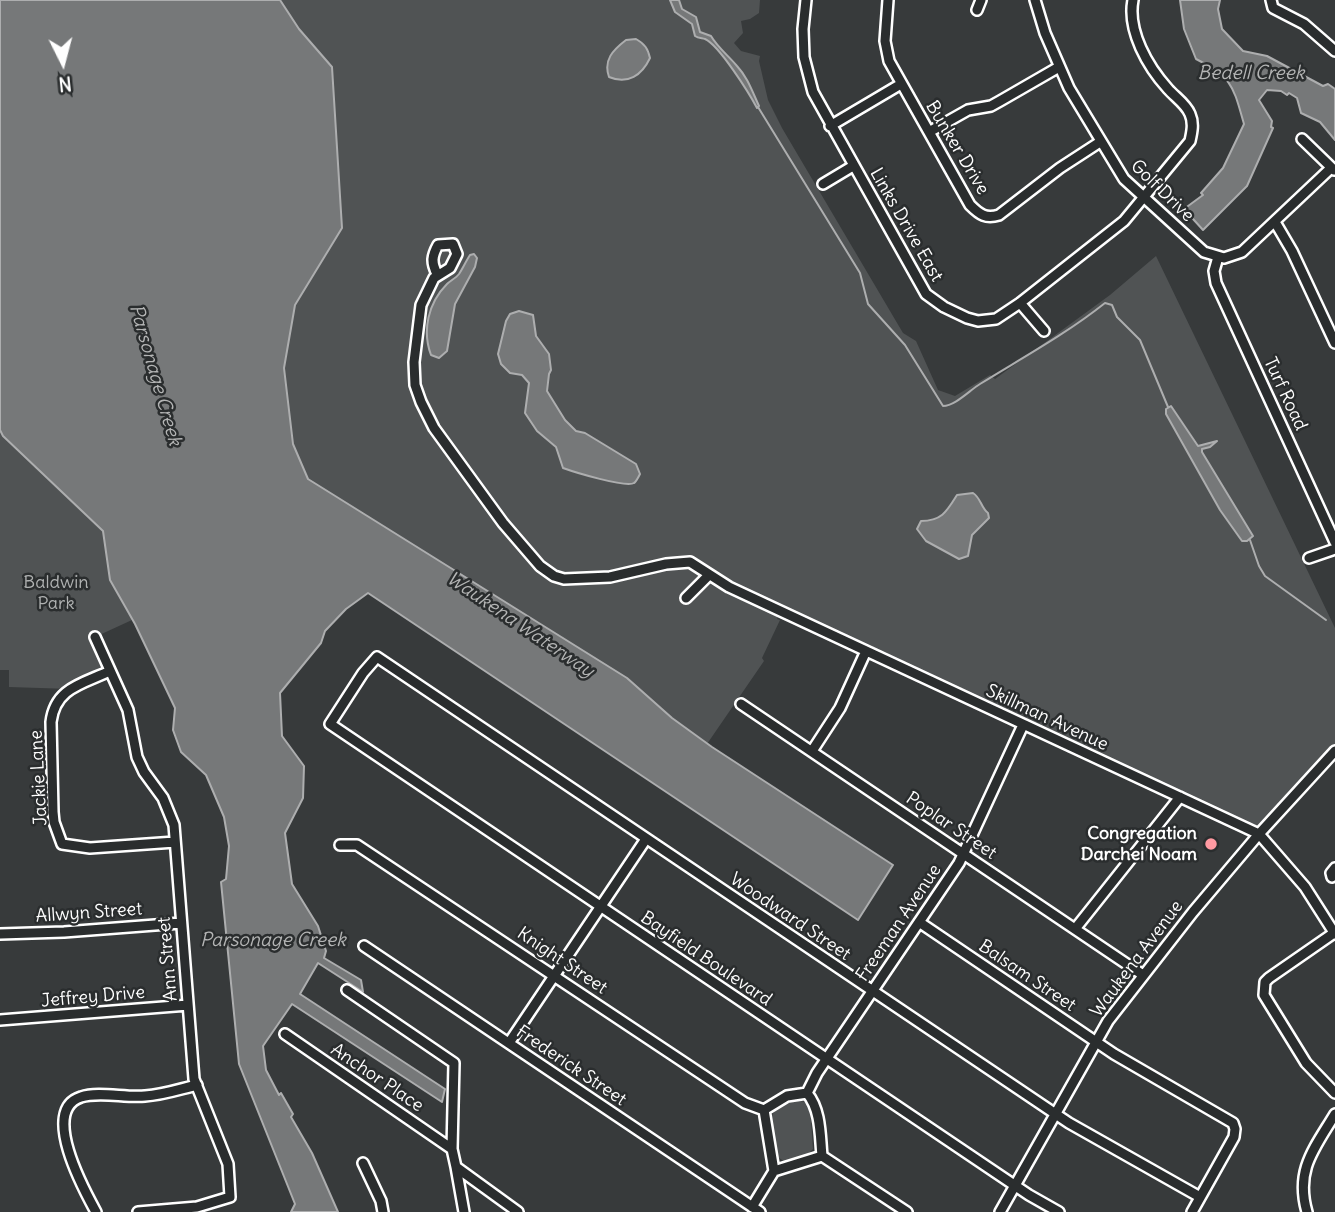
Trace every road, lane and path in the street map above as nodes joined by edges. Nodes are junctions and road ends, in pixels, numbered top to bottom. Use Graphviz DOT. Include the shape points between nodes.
graph roads {
  1 [pos="806,0"];
  2 [pos="888,0"];
  3 [pos="981,0"];
  4 [pos="1035,0"];
  5 [pos="1133,0"];
  6 [pos="1271,0"];
  7 [pos="977,10"];
  8 [pos="1335,51"];
  9 [pos="1059,67"];
  10 [pos="901,84"];
  11 [pos="830,126"];
  12 [pos="929,132"];
  13 [pos="1302,139"];
  14 [pos="1100,142"];
  15 [pos="853,166"];
  16 [pos="1333,169"];
  17 [pos="823,184"];
  18 [pos="1144,199"];
  19 [pos="1275,222"];
  20 [pos="1218,257"];
  21 [pos="437,274"];
  22 [pos="1020,303"];
  23 [pos="1044,331"];
  24 [pos="1335,343"];
  25 [pos="1335,542"];
  26 [pos="1335,549"];
  27 [pos="1309,558"];
  28 [pos="709,575"];
  29 [pos="687,598"];
  30 [pos="95,637"];
  31 [pos="866,651"];
  32 [pos="110,671"];
  33 [pos="741,704"];
  34 [pos="1023,725"];
  35 [pos="337,729"];
  36 [pos="812,751"];
  37 [pos="1335,751"];
  38 [pos="1180,797"];
  39 [pos="1259,834"];
  40 [pos="646,839"];
  41 [pos="175,842"];
  42 [pos="340,845"];
  43 [pos="963,853"];
  44 [pos="600,907"];
  45 [pos="919,922"];
  46 [pos="181,923"];
  47 [pos="1075,929"];
  48 [pos="1335,933"];
  49 [pos="0,934"];
  50 [pos="364,946"];
  51 [pos="554,975"];
  52 [pos="1143,975"];
  53 [pos="347,990"];
  54 [pos="873,991"];
  55 [pos="188,1005"];
  56 [pos="0,1020"];
  57 [pos="285,1034"];
  58 [pos="1096,1042"];
  59 [pos="509,1043"];
  60 [pos="826,1059"];
  61 [pos="197,1085"];
  62 [pos="807,1093"];
  63 [pos="1335,1093"];
  64 [pos="764,1110"];
  65 [pos="1055,1114"];
  66 [pos="1335,1114"];
  67 [pos="452,1149"];
  68 [pos="822,1156"];
  69 [pos="363,1163"];
  70 [pos="456,1167"];
  71 [pos="774,1171"];
  72 [pos="1015,1185"];
  73 [pos="1200,1197"];
  74 [pos="756,1209"];
  75 [pos="96,1212"];
  76 [pos="138,1212"];
  77 [pos="383,1212"];
  78 [pos="464,1212"];
  79 [pos="518,1212"];
  80 [pos="907,1212"];
  81 [pos="1000,1212"];
  82 [pos="1059,1212"];
  83 [pos="1192,1212"];
  84 [pos="1307,1212"];
  1 -- 11 [label="street, Links Drive East" via="806,65"];
  2 -- 10 [label="street, Bunker Drive" via="885,41"];
  3 -- 7 [label="street"];
  4 -- 9 [label="street, Golf Drive"];
  5 -- 18 [label="street, Links Drive East" via="1133,22 1144,54 1190,114 1192,129 1190,141"];
  6 -- 8 [label="street" via="1273,8 1304,24"];
  9 -- 12 [label="street" via="1000,102 968,110"];
  9 -- 14 [label="street, Golf Drive"];
  10 -- 11 [label="street"];
  10 -- 12 [label="street, Bunker Drive"];
  11 -- 15 [label="street, Links Drive East"];
  12 -- 14 [label="street, Bunker Drive" via="970,205 990,217 1004,212"];
  13 -- 16 [label="street"];
  14 -- 18 [label="street, Golf Drive" via="1124,179"];
  15 -- 17 [label="street"];
  15 -- 22 [label="street, Links Drive East" via="926,294 978,321 996,319"];
  16 -- 19 [label="street"];
  18 -- 20 [label="street, Golf Drive" via="1197,246"];
  18 -- 22 [label="street, Links Drive East"];
  19 -- 20 [label="street" via="1239,254"];
  19 -- 24 [label="street"];
  20 -- 25 [label="street, Turf Road" via="1216,283"];
  21 -- 28 [label="street, Skillman Avenue" via="418,317 415,385 451,454 540,566 554,576 573,580 690,562"];
  22 -- 23 [label="street"];
  26 -- 27 [label="street"];
  28 -- 29 [label="street"];
  28 -- 31 [label="street, Skillman Avenue"];
  30 -- 32 [label="street, Ann Street"];
  31 -- 34 [label="street, Skillman Avenue"];
  31 -- 36 [label="street" via="840,708"];
  32 -- 41 [label="street, Ann Street" via="128,710 137,757 171,815"];
  32 -- 41 [label="street, Jackie Lane" via="71,689 53,708 54,822 62,844 90,848"];
  33 -- 36 [label="street, Poplar Street"];
  34 -- 38 [label="street, Skillman Avenue"];
  34 -- 43 [label="street, Freeman Avenue"];
  35 -- 40 [label="street, Woodward Street" via="330,724 377,657"];
  35 -- 44 [label="street, Bayfield Boulevard"];
  36 -- 43 [label="street, Poplar Street"];
  37 -- 39 [label="street, Waukena Avenue"];
  38 -- 39 [label="street, Skillman Avenue"];
  38 -- 47 [label="street"];
  39 -- 48 [label="street, Skillman Avenue" via="1305,887"];
  39 -- 52 [label="street, Waukena Avenue"];
  40 -- 44 [label="street"];
  40 -- 54 [label="street, Woodward Street"];
  41 -- 46 [label="street, Ann Street"];
  42 -- 51 [label="street, Knight Street" via="357,845"];
  43 -- 45 [label="street, Freeman Avenue"];
  43 -- 47 [label="street, Poplar Street"];
  44 -- 51 [label="street"];
  44 -- 60 [label="street, Bayfield Boulevard"];
  45 -- 54 [label="street, Freeman Avenue"];
  45 -- 58 [label="street, Balsam Street"];
  46 -- 49 [label="street, Allwyn Street"];
  46 -- 55 [label="street, Ann Street"];
  47 -- 52 [label="street, Poplar Street"];
  48 -- 63 [label="street" via="1269,978 1263,989 1306,1063"];
  50 -- 59 [label="street, Frederick Street"];
  51 -- 59 [label="street"];
  51 -- 64 [label="street, Knight Street" via="745,1103"];
  52 -- 58 [label="street, Waukena Avenue"];
  53 -- 67 [label="street" via="454,1063"];
  54 -- 60 [label="street, Freeman Avenue"];
  54 -- 65 [label="street, Woodward Street"];
  55 -- 56 [label="street, Jeffrey Drive"];
  55 -- 61 [label="street, Ann Street"];
  57 -- 67 [label="street, Anchor Place"];
  58 -- 65 [label="street, Waukena Avenue"];
  58 -- 73 [label="street, Balsam Street" via="1228,1118 1234,1137"];
  59 -- 74 [label="street, Frederick Street"];
  60 -- 62 [label="street, Freeman Avenue"];
  60 -- 72 [label="street, Bayfield Boulevard"];
  61 -- 75 [label="street" via="144,1096 83,1096 69,1106 64,1120 72,1162"];
  61 -- 76 [label="street, Ann Street" via="228,1164 230,1197 197,1207"];
  62 -- 64 [label="street" via="787,1097"];
  62 -- 68 [label="street" via="817,1111"];
  64 -- 71 [label="street"];
  65 -- 72 [label="street, Waukena Avenue"];
  65 -- 73 [label="street, Woodward Street"];
  66 -- 84 [label="street" via="1303,1173"];
  67 -- 70 [label="street"];
  68 -- 71 [label="street"];
  68 -- 80 [label="street"];
  69 -- 77 [label="street"];
  70 -- 78 [label="street"];
  70 -- 79 [label="street"];
  71 -- 74 [label="street"];
  72 -- 81 [label="street, Waukena Avenue"];
  72 -- 82 [label="street, Bayfield Boulevard"];
  73 -- 83 [label="street"];
}
